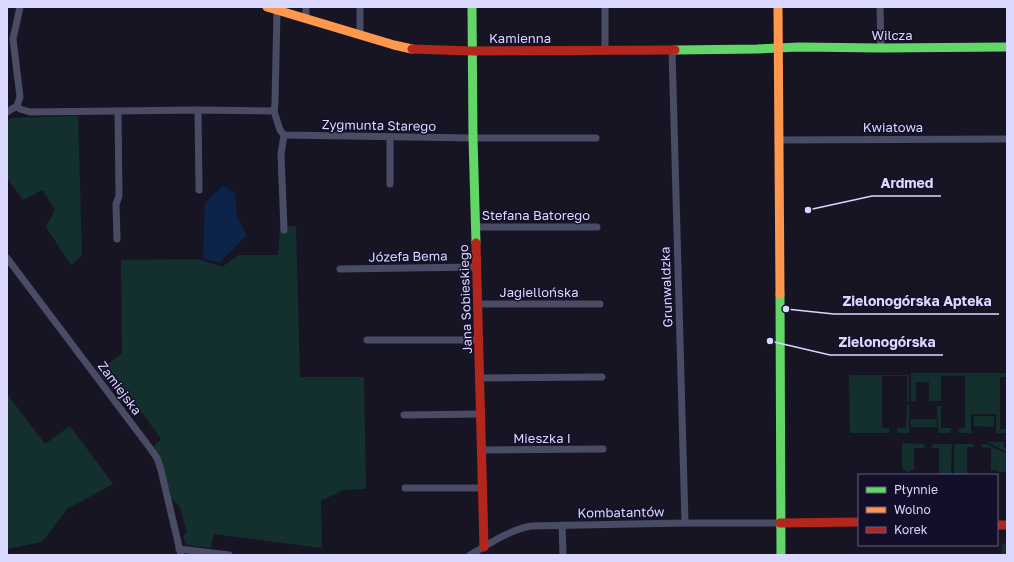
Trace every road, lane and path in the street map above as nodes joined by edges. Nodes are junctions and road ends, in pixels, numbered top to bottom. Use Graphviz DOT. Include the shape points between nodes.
graph roads {
  1 [pos="20,7"];
  2 [pos="268,7"];
  3 [pos="306,7"];
  4 [pos="360,7"];
  5 [pos="472,7"];
  6 [pos="605,7"];
  7 [pos="778,7"];
  8 [pos="880,7"];
  9 [pos="277,10"];
  10 [pos="306,18"];
  11 [pos="360,35"];
  12 [pos="1007,47"];
  13 [pos="778,48"];
  14 [pos="881,48"];
  15 [pos="605,50"];
  16 [pos="672,50"];
  17 [pos="472,51"];
  18 [pos="17,106"];
  19 [pos="198,110"];
  20 [pos="118,111"];
  21 [pos="274,111"];
  22 [pos="7,112"];
  23 [pos="284,135"];
  24 [pos="390,137"];
  25 [pos="473,138"];
  26 [pos="596,138"];
  27 [pos="1007,139"];
  28 [pos="778,140"];
  29 [pos="390,184"];
  30 [pos="199,190"];
  31 [pos="476,227"];
  32 [pos="597,227"];
  33 [pos="284,230"];
  34 [pos="117,239"];
  35 [pos="7,258"];
  36 [pos="477,267"];
  37 [pos="340,268"];
  38 [pos="478,304"];
  39 [pos="600,304"];
  40 [pos="367,340"];
  41 [pos="479,340"];
  42 [pos="480,378"];
  43 [pos="602,378"];
  44 [pos="481,414"];
  45 [pos="404,415"];
  46 [pos="482,450"];
  47 [pos="603,450"];
  48 [pos="405,488"];
  49 [pos="483,488"];
  50 [pos="858,522"];
  51 [pos="685,523"];
  52 [pos="780,523"];
  53 [pos="562,525"];
  54 [pos="484,547"];
  55 [pos="180,552"];
  56 [pos="229,555"];
  57 [pos="470,555"];
  58 [pos="563,555"];
  59 [pos="781,555"];
  1 -- 18 [label="street" via="13,39 20,97"];
  2 -- 9 [label="street, Kamienna"];
  3 -- 10 [label="street"];
  4 -- 11 [label="street"];
  5 -- 17 [label="street, Jana Sobieskiego"];
  6 -- 15 [label="street"];
  7 -- 13 [label="street"];
  8 -- 14 [label="street"];
  9 -- 10 [label="street, Kamienna"];
  9 -- 21 [label="street"];
  10 -- 11 [label="street, Kamienna"];
  11 -- 17 [label="street, Kamienna" via="412,49"];
  12 -- 14 [label="street, Wilcza"];
  13 -- 14 [label="street, Wilcza"];
  13 -- 16 [label="street, Kamienna"];
  13 -- 28 [label="street"];
  15 -- 16 [label="street, Kamienna"];
  15 -- 17 [label="street, Kamienna"];
  16 -- 51 [label="street, Grunwaldzka"];
  17 -- 25 [label="street, Jana Sobieskiego"];
  18 -- 20 [label="street" via="30,112"];
  18 -- 22 [label="street"];
  19 -- 20 [label="street"];
  19 -- 21 [label="street"];
  19 -- 30 [label="street"];
  20 -- 34 [label="street"];
  21 -- 23 [label="street"];
  23 -- 24 [label="street, Zygmunta Starego"];
  23 -- 33 [label="street" via="281,154"];
  24 -- 25 [label="street, Zygmunta Starego"];
  24 -- 29 [label="street"];
  25 -- 26 [label="street, Zygmunta Starego"];
  25 -- 31 [label="street, Jana Sobieskiego"];
  27 -- 28 [label="street, Kwiatowa"];
  28 -- 52 [label="street"];
  31 -- 32 [label="street, Stefana Batorego"];
  31 -- 36 [label="street, Jana Sobieskiego"];
  35 -- 55 [label="street, Zamiejska" via="157,458"];
  36 -- 37 [label="street, Józefa Bema"];
  36 -- 38 [label="street, Jana Sobieskiego"];
  38 -- 39 [label="street, Jagiellońska"];
  38 -- 41 [label="street, Jana Sobieskiego"];
  40 -- 41 [label="street"];
  41 -- 42 [label="street, Jana Sobieskiego"];
  42 -- 43 [label="street"];
  42 -- 44 [label="street, Jana Sobieskiego"];
  44 -- 45 [label="street"];
  44 -- 46 [label="street, Jana Sobieskiego"];
  46 -- 47 [label="street, Mieszka I"];
  46 -- 49 [label="street, Jana Sobieskiego"];
  48 -- 49 [label="street"];
  49 -- 54 [label="street, Jana Sobieskiego"];
  50 -- 52 [label="street"];
  51 -- 52 [label="street, Kombatantów"];
  51 -- 53 [label="street, Kombatantów"];
  52 -- 59 [label="street"];
  53 -- 54 [label="street, Kombatantów" via="522,528"];
  53 -- 58 [label="street"];
  54 -- 57 [label="street, Kombatantów"];
  55 -- 56 [label="street"];
}
